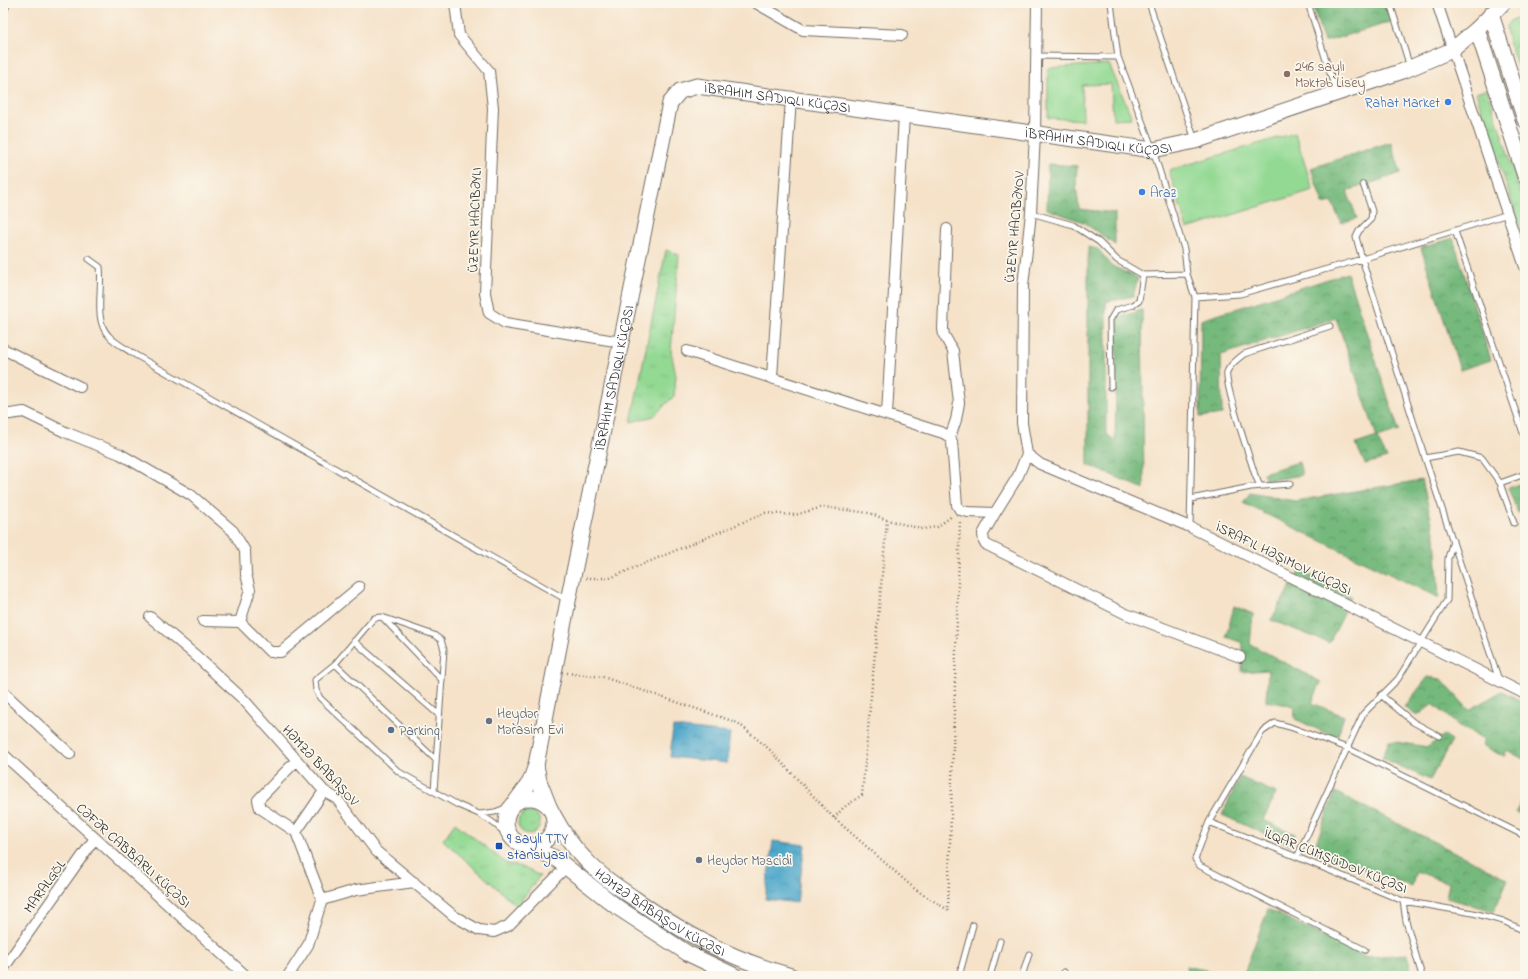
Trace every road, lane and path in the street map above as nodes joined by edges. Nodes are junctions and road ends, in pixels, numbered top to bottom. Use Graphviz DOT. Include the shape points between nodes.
graph roads {
  1 [pos="5,3"];
  2 [pos="455,3"];
  3 [pos="756,3"];
  4 [pos="1037,3"];
  5 [pos="1111,3"];
  6 [pos="1149,3"];
  7 [pos="1308,3"];
  8 [pos="1390,3"];
  9 [pos="1437,3"];
  10 [pos="1503,3"];
  11 [pos="3,8"];
  12 [pos="1491,14"];
  13 [pos="1477,29"];
  14 [pos="902,35"];
  15 [pos="1452,50"];
  16 [pos="1036,56"];
  17 [pos="1118,58"];
  18 [pos="1410,68"];
  19 [pos="1336,93"];
  20 [pos="792,99"];
  21 [pos="904,115"];
  22 [pos="1525,120"];
  23 [pos="1035,134"];
  24 [pos="1195,141"];
  25 [pos="1153,150"];
  26 [pos="1525,176"];
  27 [pos="1363,184"];
  28 [pos="1031,213"];
  29 [pos="1508,214"];
  30 [pos="947,229"];
  31 [pos="1455,231"];
  32 [pos="89,258"];
  33 [pos="1362,259"];
  34 [pos="1525,267"];
  35 [pos="1187,274"];
  36 [pos="1143,275"];
  37 [pos="1195,297"];
  38 [pos="1330,326"];
  39 [pos="621,342"];
  40 [pos="3,349"];
  41 [pos="687,351"];
  42 [pos="772,377"];
  43 [pos="80,387"];
  44 [pos="1111,387"];
  45 [pos="887,414"];
  46 [pos="3,415"];
  47 [pos="950,437"];
  48 [pos="1525,438"];
  49 [pos="1027,454"];
  50 [pos="1425,458"];
  51 [pos="1525,474"];
  52 [pos="1500,483"];
  53 [pos="1290,484"];
  54 [pos="1260,486"];
  55 [pos="1191,499"];
  56 [pos="960,510"];
  57 [pos="995,512"];
  58 [pos="887,520"];
  59 [pos="1514,523"];
  60 [pos="1190,527"];
  61 [pos="1453,541"];
  62 [pos="572,578"];
  63 [pos="359,587"];
  64 [pos="568,601"];
  65 [pos="150,617"];
  66 [pos="382,617"];
  67 [pos="203,621"];
  68 [pos="240,622"];
  69 [pos="354,641"];
  70 [pos="1420,641"];
  71 [pos="1240,657"];
  72 [pos="335,664"];
  73 [pos="554,672"];
  74 [pos="442,680"];
  75 [pos="1499,680"];
  76 [pos="3,692"];
  77 [pos="1525,694"];
  78 [pos="1381,695"];
  79 [pos="439,715"];
  80 [pos="1439,736"];
  81 [pos="1347,748"];
  82 [pos="3,754"];
  83 [pos="70,754"];
  84 [pos="297,760"];
  85 [pos="436,760"];
  86 [pos="536,765"];
  87 [pos="324,791"];
  88 [pos="434,791"];
  89 [pos="514,805"];
  90 [pos="552,813"];
  91 [pos="479,814"];
  92 [pos="834,818"];
  93 [pos="1209,822"];
  94 [pos="296,832"];
  95 [pos="1525,836"];
  96 [pos="95,838"];
  97 [pos="519,842"];
  98 [pos="1297,856"];
  99 [pos="567,866"];
  100 [pos="414,882"];
  101 [pos="322,900"];
  102 [pos="1402,901"];
  103 [pos="973,925"];
  104 [pos="1525,931"];
  105 [pos="1000,941"];
  106 [pos="1365,950"];
  107 [pos="1029,954"];
  108 [pos="3,969"];
  109 [pos="246,976"];
  110 [pos="288,976"];
  111 [pos="735,976"];
  112 [pos="791,976"];
  113 [pos="959,976"];
  114 [pos="990,976"];
  115 [pos="1022,976"];
  116 [pos="1422,976"];
  1 -- 11 [label="street"];
  2 -- 39 [label="street" via="458,35 489,71 493,108 485,293 489,313 505,323"];
  3 -- 14 [label="street" via="803,30"];
  4 -- 16 [label="street"];
  5 -- 17 [label="lane"];
  6 -- 24 [label="lane"];
  7 -- 19 [label="lane"];
  8 -- 18 [label="lane"];
  9 -- 15 [label="street"];
  10 -- 12 [label="street"];
  12 -- 13 [label="street"];
  12 -- 22 [label="street"];
  13 -- 15 [label="street"];
  13 -- 26 [label="street"];
  15 -- 18 [label="street"];
  15 -- 29 [label="street"];
  16 -- 17 [label="lane"];
  16 -- 23 [label="street"];
  17 -- 25 [label="lane"];
  18 -- 19 [label="street"];
  19 -- 24 [label="street"];
  20 -- 21 [label="street"];
  20 -- 39 [label="street" via="698,86 680,91 670,103"];
  20 -- 42 [label="street"];
  21 -- 23 [label="street"];
  21 -- 45 [label="street"];
  23 -- 25 [label="street"];
  23 -- 28 [label="street"];
  24 -- 25 [label="street"];
  25 -- 35 [label="lane" via="1184,249"];
  27 -- 33 [label="lane" via="1372,211 1371,219 1359,230 1356,237"];
  28 -- 36 [label="lane" via="1073,225 1099,242 1117,260"];
  28 -- 49 [label="street" via="1023,286 1022,423"];
  29 -- 31 [label="lane"];
  29 -- 34 [label="street"];
  30 -- 47 [label="street" via="942,329 953,351 959,403"];
  31 -- 33 [label="lane"];
  31 -- 48 [label="lane"];
  32 -- 64 [label="lane" via="100,268 101,323 108,336"];
  33 -- 37 [label="lane" via="1240,294"];
  33 -- 50 [label="lane"];
  35 -- 36 [label="lane"];
  35 -- 37 [label="lane"];
  36 -- 44 [label="lane" via="1139,301 1116,310 1110,320"];
  37 -- 55 [label="lane"];
  38 -- 54 [label="lane" via="1244,354 1227,372 1228,388"];
  39 -- 62 [label="street"];
  40 -- 43 [label="street"];
  41 -- 42 [label="street"];
  42 -- 45 [label="street"];
  45 -- 47 [label="street"];
  46 -- 68 [label="street" via="24,412 120,454 191,495 227,526 245,551 250,590"];
  47 -- 56 [label="street" via="957,505"];
  49 -- 57 [label="street" via="1018,476"];
  49 -- 60 [label="street, İSRAFIL HƏŞIMOV KÜÇƏSI" via="1040,464"];
  50 -- 52 [label="lane" via="1459,452 1482,458"];
  50 -- 61 [label="lane"];
  51 -- 52 [label="lane"];
  52 -- 59 [label="lane"];
  53 -- 54 [label="lane"];
  54 -- 55 [label="lane"];
  55 -- 60 [label="lane"];
  56 -- 57 [label="street"];
  56 -- 58 [label="path" via="937,527 922,529"];
  56 -- 92 [label="path" via="948,910 916,890"];
  57 -- 71 [label="street" via="983,534 987,546 1126,614"];
  58 -- 62 [label="path" via="869,513 823,507 795,515 765,513 610,578"];
  58 -- 92 [label="path" via="862,795 843,808"];
  60 -- 70 [label="street, İSRAFIL HƏŞIMOV KÜÇƏSI"];
  61 -- 70 [label="lane" via="1448,558 1447,600"];
  61 -- 75 [label="lane"];
  62 -- 64 [label="street"];
  63 -- 68 [label="street" via="281,652 270,652"];
  64 -- 73 [label="street"];
  65 -- 84 [label="street, HƏMZƏ BABAŞOV" via="244,700"];
  66 -- 69 [label="lane" via="374,618"];
  66 -- 74 [label="lane"];
  66 -- 74 [label="lane" via="434,635 441,640 444,650"];
  67 -- 68 [label="street"];
  69 -- 72 [label="lane"];
  69 -- 79 [label="lane"];
  70 -- 75 [label="street, İSRAFIL HƏŞIMOV KÜÇƏSI"];
  70 -- 78 [label="lane" via="1398,679"];
  72 -- 85 [label="lane"];
  72 -- 88 [label="lane" via="315,680 320,698 399,772"];
  73 -- 86 [label="street"];
  73 -- 92 [label="path" via="604,677 738,723 769,749"];
  74 -- 79 [label="lane"];
  75 -- 77 [label="street, İSRAFIL HƏŞIMOV KÜÇƏSI"];
  76 -- 83 [label="street"];
  78 -- 80 [label="lane" via="1413,722"];
  78 -- 81 [label="lane" via="1363,714"];
  79 -- 85 [label="lane"];
  81 -- 93 [label="lane" via="1275,723 1262,732"];
  81 -- 95 [label="lane"];
  81 -- 98 [label="lane"];
  82 -- 96 [label="street"];
  84 -- 87 [label="street, HƏMZƏ BABAŞOV"];
  84 -- 94 [label="street" via="258,800 260,808"];
  85 -- 88 [label="lane"];
  86 -- 89 [label="street" via="530,782"];
  86 -- 90 [label="street, HƏMZƏ BABAŞOV KÜÇƏSI" via="544,796"];
  87 -- 94 [label="street"];
  87 -- 100 [label="street, HƏMZƏ BABAŞOV" via="337,799 376,851"];
  88 -- 91 [label="lane"];
  89 -- 90 [label="street" via="524,799 537,799 547,805"];
  89 -- 91 [label="lane" via="495,812"];
  89 -- 97 [label="street" via="506,822 510,834"];
  90 -- 97 [label="street" via="554,829 547,839 536,846"];
  90 -- 112 [label="street, HƏMZƏ BABAŞOV KÜÇƏSI" via="583,858 601,875 660,917 700,941 738,959"];
  91 -- 97 [label="lane"];
  93 -- 98 [label="lane, İLQAR CÜMŞÜDOV KÜÇƏSI"];
  93 -- 106 [label="lane" via="1195,859 1200,866"];
  94 -- 101 [label="street"];
  96 -- 108 [label="street, MARALGÖL"];
  96 -- 109 [label="street"];
  97 -- 99 [label="street"];
  98 -- 102 [label="lane, İLQAR CÜMŞÜDOV KÜÇƏSI"];
  99 -- 100 [label="street, HƏMZƏ BABAŞOV" via="508,926 494,932 480,930 454,916"];
  99 -- 111 [label="street" via="617,908 687,953"];
  100 -- 101 [label="street" via="356,890"];
  101 -- 110 [label="street" via="308,945"];
  102 -- 104 [label="lane, İLQAR CÜMŞÜDOV KÜÇƏSI" via="1473,913"];
  102 -- 116 [label="lane"];
  103 -- 113 [label="lane"];
  105 -- 114 [label="lane"];
  107 -- 115 [label="lane"];
}
